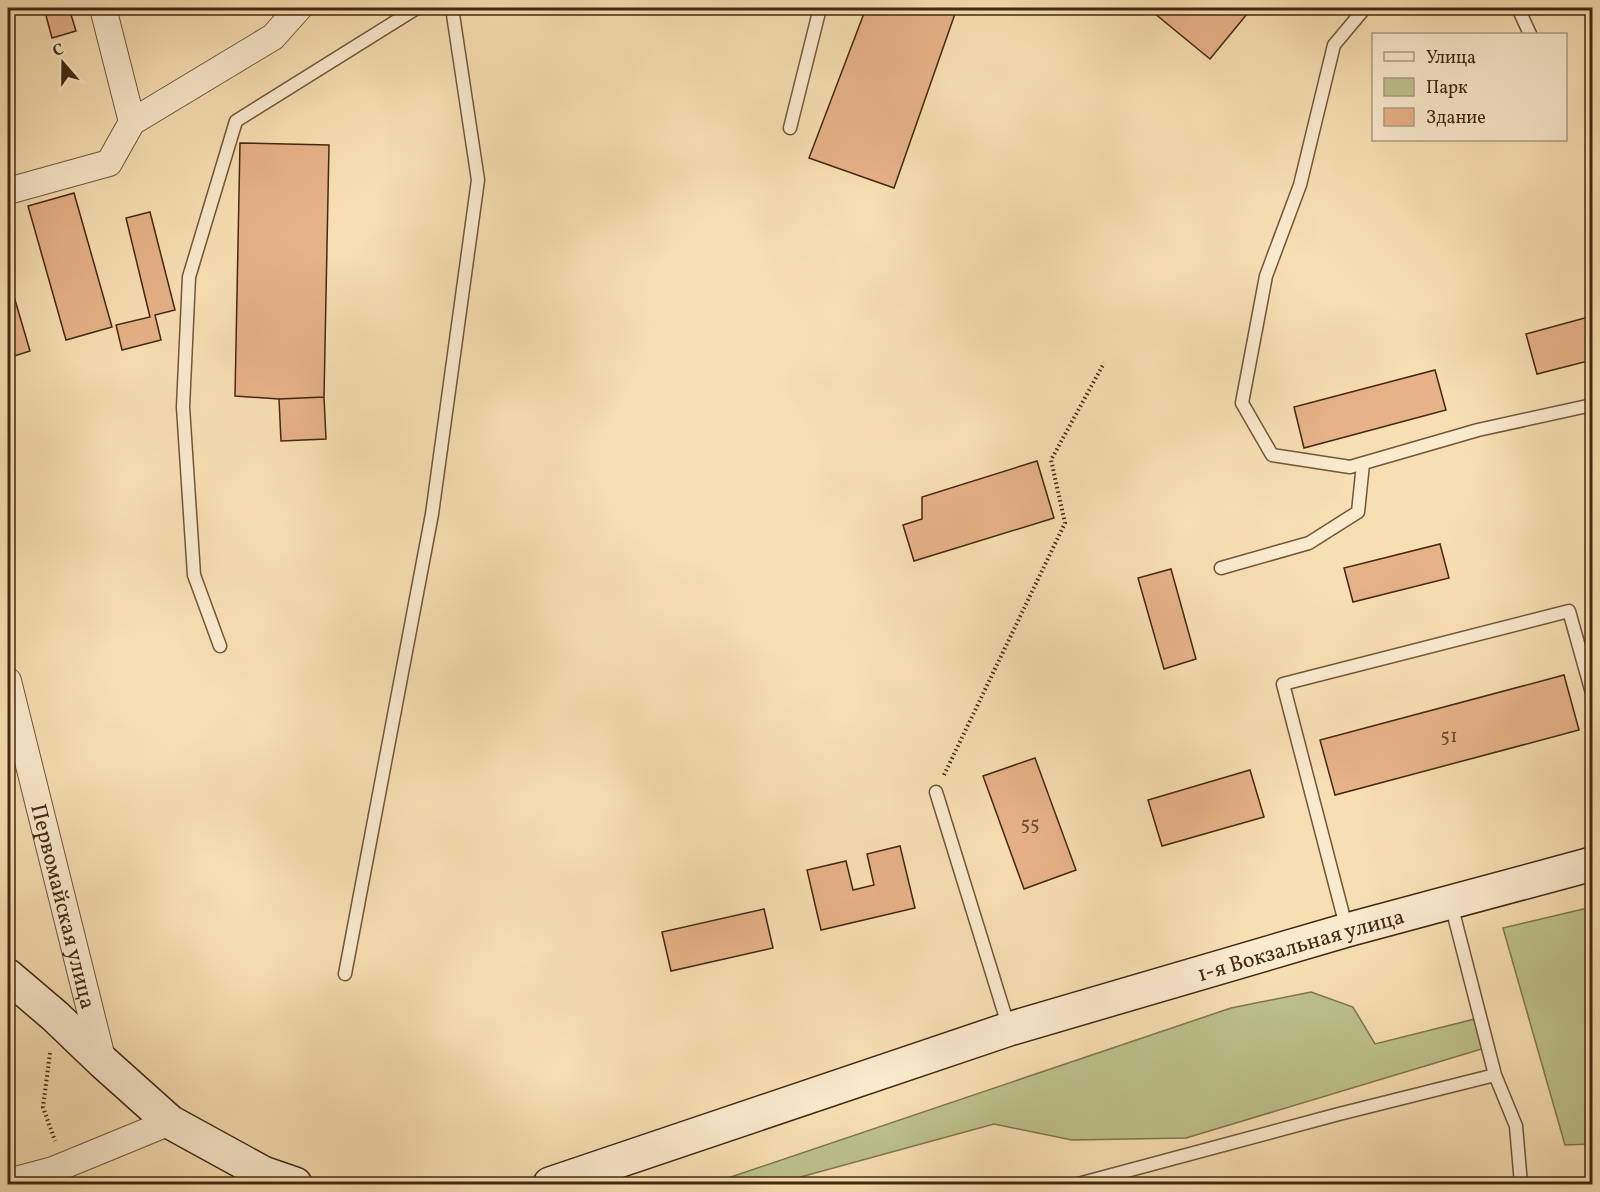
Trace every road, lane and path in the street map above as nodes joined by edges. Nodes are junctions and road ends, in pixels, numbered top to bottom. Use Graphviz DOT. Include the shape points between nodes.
graph roads {
  1 [pos="103,8"];
  2 [pos="300,8"];
  3 [pos="417,8"];
  4 [pos="452,8"];
  5 [pos="820,8"];
  6 [pos="1365,8"];
  7 [pos="1518,8"];
  8 [pos="1530,33"];
  9 [pos="132,122"];
  10 [pos="790,128"];
  11 [pos="8,191"];
  12 [pos="1104,363"];
  13 [pos="1593,405"];
  14 [pos="1363,464"];
  15 [pos="1221,568"];
  16 [pos="220,646"];
  17 [pos="8,681"];
  18 [pos="1593,693"];
  19 [pos="936,792"];
  20 [pos="1593,864"];
  21 [pos="1450,902"];
  22 [pos="1347,930"];
  23 [pos="345,974"];
  24 [pos="8,976"];
  25 [pos="55,1016"];
  26 [pos="1009,1029"];
  27 [pos="103,1062"];
  28 [pos="1495,1075"];
  29 [pos="170,1122"];
  30 [pos="53,1170"];
  31 [pos="258,1179"];
  32 [pos="8,1182"];
  33 [pos="295,1185"];
  34 [pos="550,1185"];
  35 [pos="1078,1185"];
  36 [pos="1521,1185"];
  1 -- 9 [label="street"];
  2 -- 9 [label="street" via="273,37"];
  3 -- 16 [label="lane" via="236,121 189,277 183,407 195,575"];
  4 -- 23 [label="lane" via="477,180 432,514"];
  5 -- 10 [label="lane"];
  6 -- 14 [label="lane" via="1334,45 1300,185 1266,276 1242,403 1272,455 1350,467"];
  7 -- 8 [label="lane"];
  9 -- 11 [label="street" via="109,163"];
  12 -- 19 [label="path" via="1051,460 1065,523"];
  13 -- 14 [label="lane" via="1478,430"];
  14 -- 15 [label="lane" via="1358,512 1309,543"];
  17 -- 27 [label="street, Первомайская улица"];
  18 -- 22 [label="lane" via="1569,611 1283,684"];
  19 -- 26 [label="lane"];
  20 -- 21 [label="main road, 1-я Вокзальная улица"];
  21 -- 22 [label="main road, 1-я Вокзальная улица"];
  21 -- 28 [label="lane"];
  22 -- 26 [label="main road, 1-я Вокзальная улица"];
  24 -- 25 [label="main road"];
  25 -- 27 [label="main road"];
  25 -- 30 [label="path" via="43,1107 59,1152"];
  26 -- 34 [label="main road, 1-я Вокзальная улица"];
  27 -- 29 [label="main road"];
  28 -- 35 [label="lane"];
  28 -- 36 [label="lane" via="1516,1126"];
  29 -- 30 [label="street"];
  29 -- 31 [label="main road"];
  30 -- 32 [label="street"];
  31 -- 33 [label="main road"];
}
